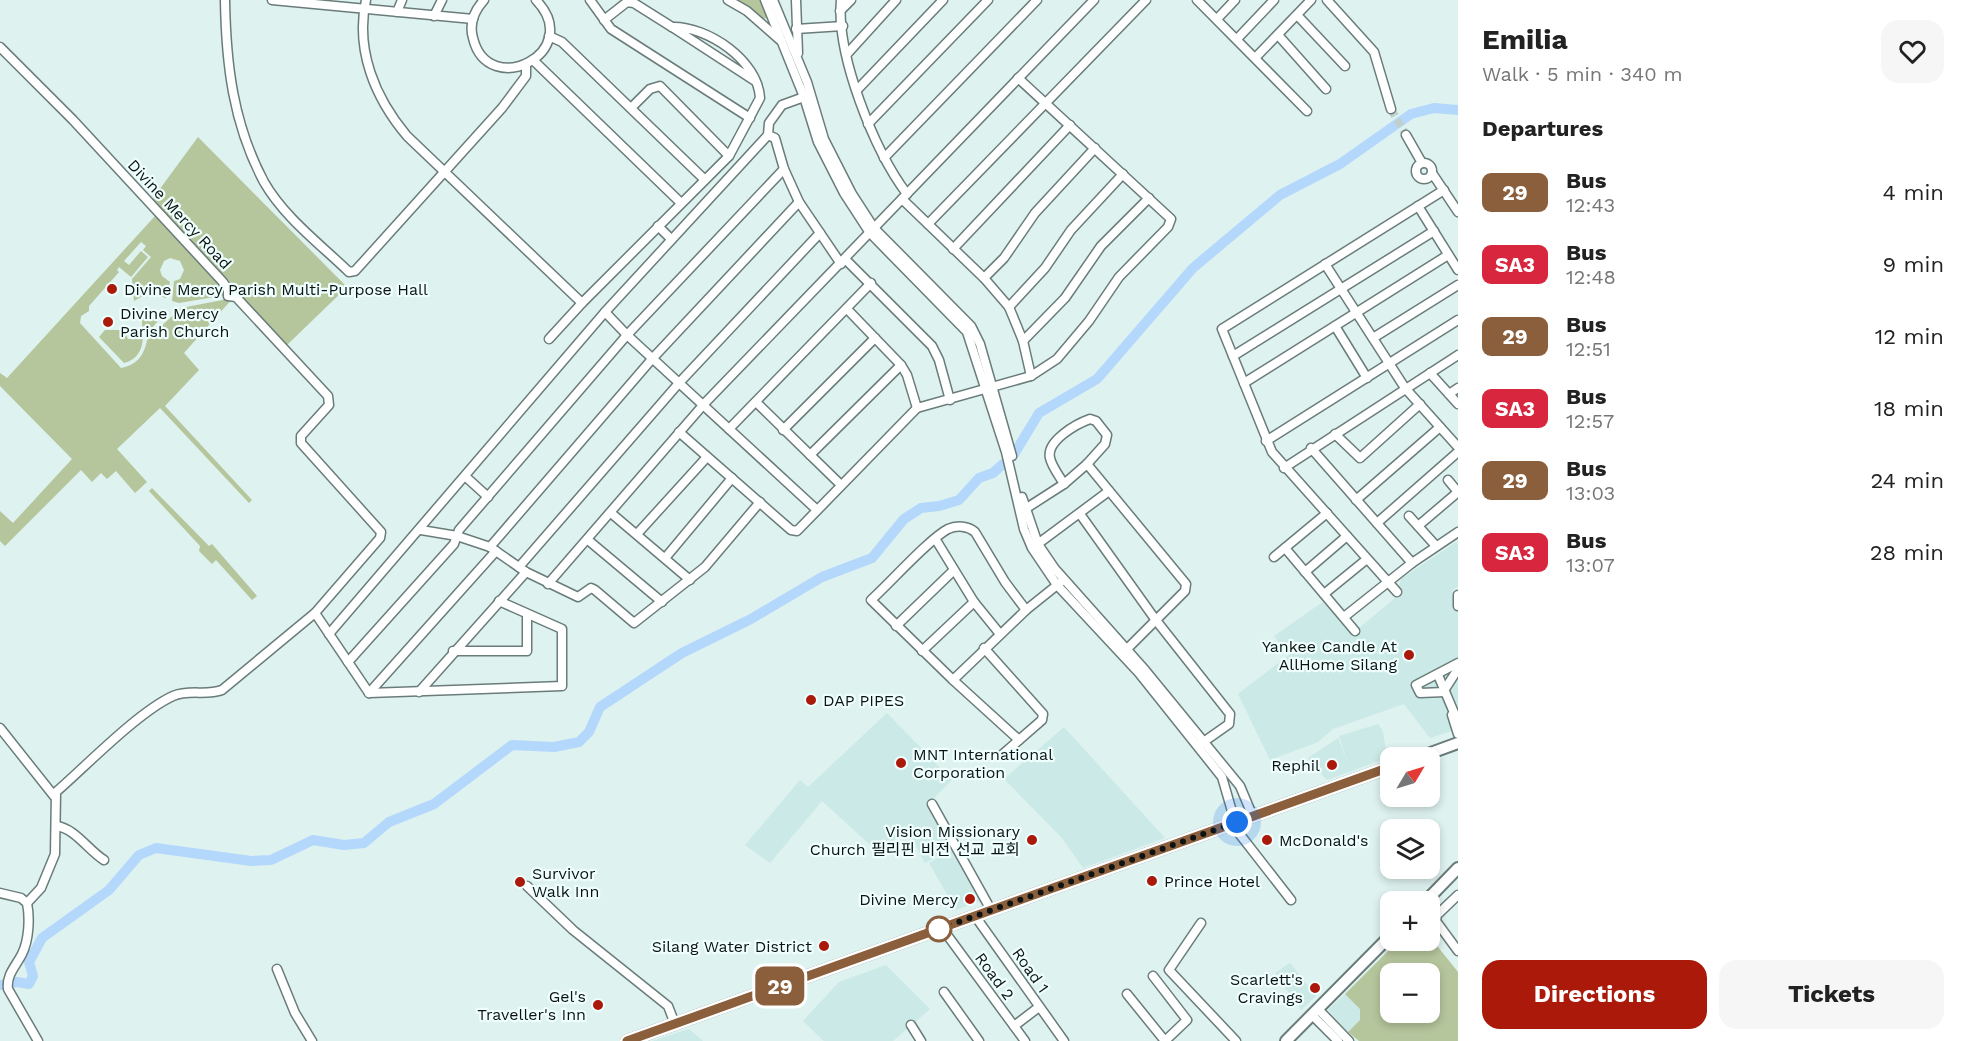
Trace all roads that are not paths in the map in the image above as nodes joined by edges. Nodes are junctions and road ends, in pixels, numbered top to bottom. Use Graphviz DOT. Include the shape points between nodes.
graph roads {
  1 [pos="225,0"];
  2 [pos="272,0"];
  3 [pos="402,0"];
  4 [pos="442,0"];
  5 [pos="484,0"];
  6 [pos="590,0"];
  7 [pos="728,0"];
  8 [pos="765,0"];
  9 [pos="773,0"];
  10 [pos="796,0"];
  11 [pos="841,0"];
  12 [pos="851,0"];
  13 [pos="896,0"];
  14 [pos="943,0"];
  15 [pos="988,0"];
  16 [pos="1037,0"];
  17 [pos="1094,0"];
  18 [pos="1146,0"];
  19 [pos="1197,0"];
  20 [pos="1235,0"];
  21 [pos="1274,0"];
  22 [pos="1311,0"];
  23 [pos="1327,0"];
  24 [pos="296,1"];
  25 [pos="542,2"];
  26 [pos="331,3"];
  27 [pos="365,4"];
  28 [pos="840,11"];
  29 [pos="397,12"];
  30 [pos="1297,15"];
  31 [pos="434,16"];
  32 [pos="1217,19"];
  33 [pos="472,20"];
  34 [pos="604,20"];
  35 [pos="843,26"];
  36 [pos="796,29"];
  37 [pos="549,36"];
  38 [pos="1278,36"];
  39 [pos="1237,39"];
  40 [pos="783,44"];
  41 [pos="0,47"];
  42 [pos="847,54"];
  43 [pos="1256,57"];
  44 [pos="798,59"];
  45 [pos="530,63"];
  46 [pos="1345,66"];
  47 [pos="1018,78"];
  48 [pos="1326,89"];
  49 [pos="857,90"];
  50 [pos="804,98"];
  51 [pos="1046,103"];
  52 [pos="631,108"];
  53 [pos="1391,109"];
  54 [pos="1307,111"];
  55 [pos="750,118"];
  56 [pos="868,124"];
  57 [pos="1070,125"];
  58 [pos="768,135"];
  59 [pos="1406,135"];
  60 [pos="1095,148"];
  61 [pos="729,156"];
  62 [pos="884,158"];
  63 [pos="1422,163"];
  64 [pos="784,168"];
  65 [pos="445,171"];
  66 [pos="1432,172"];
  67 [pos="1123,174"];
  68 [pos="704,179"];
  69 [pos="1444,190"];
  70 [pos="904,197"];
  71 [pos="1149,198"];
  72 [pos="800,202"];
  73 [pos="681,203"];
  74 [pos="1418,206"];
  75 [pos="1458,212"];
  76 [pos="927,224"];
  77 [pos="658,226"];
  78 [pos="872,230"];
  79 [pos="1434,231"];
  80 [pos="820,233"];
  81 [pos="671,239"];
  82 [pos="953,249"];
  83 [pos="1448,255"];
  84 [pos="844,262"];
  85 [pos="1325,264"];
  86 [pos="1458,270"];
  87 [pos="984,278"];
  88 [pos="871,283"];
  89 [pos="1458,285"];
  90 [pos="1342,290"];
  91 [pos="582,303"];
  92 [pos="1008,307"];
  93 [pos="847,309"];
  94 [pos="605,312"];
  95 [pos="1356,312"];
  96 [pos="1458,320"];
  97 [pos="1335,326"];
  98 [pos="627,335"];
  99 [pos="875,338"];
  100 [pos="1373,338"];
  101 [pos="549,339"];
  102 [pos="1023,341"];
  103 [pos="1458,355"];
  104 [pos="1233,356"];
  105 [pos="652,358"];
  106 [pos="1390,364"];
  107 [pos="901,365"];
  108 [pos="1430,373"];
  109 [pos="1030,376"];
  110 [pos="1367,378"];
  111 [pos="679,382"];
  112 [pos="1244,383"];
  113 [pos="1405,388"];
  114 [pos="1458,388"];
  115 [pos="989,389"];
  116 [pos="1449,394"];
  117 [pos="950,400"];
  118 [pos="756,402"];
  119 [pos="704,404"];
  120 [pos="1420,404"];
  121 [pos="1458,404"];
  122 [pos="917,408"];
  123 [pos="1440,427"];
  124 [pos="729,429"];
  125 [pos="783,430"];
  126 [pos="679,432"];
  127 [pos="1335,434"];
  128 [pos="1266,441"];
  129 [pos="1458,447"];
  130 [pos="1311,448"];
  131 [pos="1458,452"];
  132 [pos="810,455"];
  133 [pos="706,457"];
  134 [pos="1088,464"];
  135 [pos="1284,468"];
  136 [pos="466,477"];
  137 [pos="732,478"];
  138 [pos="1448,480"];
  139 [pos="1064,484"];
  140 [pos="841,485"];
  141 [pos="1109,491"];
  142 [pos="1458,492"];
  143 [pos="488,497"];
  144 [pos="1356,500"];
  145 [pos="760,502"];
  146 [pos="818,510"];
  147 [pos="1022,511"];
  148 [pos="611,513"];
  149 [pos="1327,513"];
  150 [pos="1080,514"];
  151 [pos="1410,516"];
  152 [pos="1377,523"];
  153 [pos="1418,526"];
  154 [pos="421,530"];
  155 [pos="1458,533"];
  156 [pos="637,534"];
  157 [pos="457,536"];
  158 [pos="1347,536"];
  159 [pos="588,540"];
  160 [pos="936,540"];
  161 [pos="1035,546"];
  162 [pos="1436,546"];
  163 [pos="1285,548"];
  164 [pos="493,549"];
  165 [pos="1274,557"];
  166 [pos="666,558"];
  167 [pos="1367,559"];
  168 [pos="1412,563"];
  169 [pos="523,570"];
  170 [pos="954,570"];
  171 [pos="1305,572"];
  172 [pos="690,580"];
  173 [pos="1387,582"];
  174 [pos="1060,583"];
  175 [pos="548,584"];
  176 [pos="1397,592"];
  177 [pos="1324,594"];
  178 [pos="1458,596"];
  179 [pos="499,602"];
  180 [pos="662,602"];
  181 [pos="974,602"];
  182 [pos="1458,606"];
  183 [pos="1026,610"];
  184 [pos="315,614"];
  185 [pos="527,614"];
  186 [pos="1344,617"];
  187 [pos="1155,619"];
  188 [pos="896,626"];
  189 [pos="1355,631"];
  190 [pos="329,634"];
  191 [pos="1000,634"];
  192 [pos="984,648"];
  193 [pos="453,651"];
  194 [pos="922,651"];
  195 [pos="1124,651"];
  196 [pos="348,662"];
  197 [pos="1458,663"];
  198 [pos="1458,669"];
  199 [pos="1438,675"];
  200 [pos="953,680"];
  201 [pos="1445,690"];
  202 [pos="419,692"];
  203 [pos="369,693"];
  204 [pos="1452,712"];
  205 [pos="1458,722"];
  206 [pos="0,728"];
  207 [pos="1458,734"];
  208 [pos="1019,740"];
  209 [pos="1201,743"];
  210 [pos="1458,743"];
  211 [pos="1440,750"];
  212 [pos="1004,754"];
  213 [pos="1380,771"];
  214 [pos="54,796"];
  215 [pos="932,804"];
  216 [pos="1253,817"];
  217 [pos="1237,822"];
  218 [pos="56,826"];
  219 [pos="104,860"];
  220 [pos="1458,869"];
  221 [pos="526,886"];
  222 [pos="1436,891"];
  223 [pos="0,893"];
  224 [pos="1455,898"];
  225 [pos="1291,900"];
  226 [pos="27,903"];
  227 [pos="1458,909"];
  228 [pos="991,910"];
  229 [pos="975,916"];
  230 [pos="1201,923"];
  231 [pos="942,928"];
  232 [pos="1380,946"];
  233 [pos="1458,951"];
  234 [pos="277,969"];
  235 [pos="1153,976"];
  236 [pos="944,992"];
  237 [pos="1127,994"];
  238 [pos="1039,1007"];
  239 [pos="1315,1012"];
  240 [pos="675,1024"];
  241 [pos="911,1025"];
  242 [pos="1014,1026"];
  243 [pos="640,1039"];
  244 [pos="39,1041"];
  245 [pos="312,1041"];
  246 [pos="627,1041"];
  247 [pos="921,1041"];
  248 [pos="979,1041"];
  249 [pos="1025,1041"];
  250 [pos="1064,1041"];
  251 [pos="1165,1041"];
  252 [pos="1236,1041"];
  253 [pos="1286,1041"];
  254 [pos="1338,1041"];
  255 [pos="1349,1041"];
  1 -- 65 [label="street" via="233,97 243,134 265,183 294,220 349,272"];
  2 -- 24 [label="street"];
  3 -- 29 [label="street"];
  4 -- 31 [label="street"];
  5 -- 33 [label="street"];
  6 -- 34 [label="street"];
  7 -- 40 [label="street" via="757,19"];
  8 -- 40 [label="street"];
  9 -- 44 [label="street"];
  10 -- 36 [label="street"];
  11 -- 28 [label="street"];
  12 -- 28 [label="street"];
  13 -- 42 [label="street"];
  14 -- 49 [label="street"];
  15 -- 56 [label="street"];
  16 -- 62 [label="street"];
  17 -- 47 [label="street"];
  18 -- 51 [label="street"];
  19 -- 32 [label="street"];
  20 -- 32 [label="street"];
  21 -- 39 [label="street"];
  22 -- 30 [label="street"];
  23 -- 53 [label="street" via="1374,52"];
  24 -- 26 [label="street"];
  25 -- 37 [label="street" via="549,20"];
  26 -- 27 [label="street"];
  27 -- 29 [label="street"];
  27 -- 65 [label="street" via="363,40 378,96 407,136"];
  28 -- 35 [label="street"];
  29 -- 31 [label="street"];
  30 -- 38 [label="street"];
  30 -- 46 [label="street"];
  31 -- 33 [label="street"];
  32 -- 39 [label="street"];
  33 -- 45 [label="street" via="474,44 485,58 501,67"];
  34 -- 55 [label="street" via="610,29"];
  34 -- 55 [label="street" via="627,2 633,3 672,27 685,26 733,51 755,81 760,98"];
  35 -- 36 [label="street"];
  35 -- 42 [label="street"];
  36 -- 44 [label="street"];
  37 -- 45 [label="street" via="546,46"];
  37 -- 52 [label="street" via="562,42"];
  38 -- 43 [label="street"];
  38 -- 48 [label="street"];
  39 -- 43 [label="street"];
  40 -- 50 [label="street"];
  41 -- 184 [label="street, Divine Mercy Road" via="73,120 222,281 228,296 236,297 330,401 301,436 301,443 381,532"];
  42 -- 49 [label="street"];
  43 -- 54 [label="street"];
  44 -- 78 [label="street" via="824,139"];
  45 -- 65 [label="street" via="526,76 502,108"];
  45 -- 73 [label="street"];
  47 -- 51 [label="street"];
  47 -- 70 [label="street"];
  49 -- 56 [label="street"];
  50 -- 58 [label="street" via="782,105 769,123"];
  50 -- 78 [label="street" via="830,168"];
  51 -- 57 [label="street"];
  51 -- 76 [label="street"];
  52 -- 61 [label="street" via="650,88 660,86"];
  52 -- 68 [label="street"];
  55 -- 61 [label="street"];
  56 -- 62 [label="street"];
  57 -- 60 [label="street"];
  57 -- 82 [label="street"];
  58 -- 64 [label="street" via="775,138"];
  58 -- 81 [label="street"];
  59 -- 63 [label="street"];
  60 -- 67 [label="street"];
  60 -- 87 [label="street" via="1035,213 1004,258"];
  61 -- 68 [label="street"];
  62 -- 70 [label="street"];
  63 -- 66 [label="street" via="1431,166"];
  63 -- 66 [label="street" via="1417,167 1418,175 1425,179"];
  64 -- 72 [label="street"];
  64 -- 98 [label="street"];
  65 -- 91 [label="street"];
  66 -- 69 [label="street"];
  67 -- 71 [label="street"];
  67 -- 92 [label="street"];
  68 -- 73 [label="street"];
  69 -- 74 [label="street"];
  69 -- 75 [label="street"];
  70 -- 76 [label="street"];
  70 -- 78 [label="street"];
  71 -- 102 [label="street" via="1101,246 1065,298"];
  71 -- 109 [label="street" via="1170,217 1168,227 1119,277 1065,350"];
  72 -- 80 [label="street"];
  72 -- 105 [label="street"];
  73 -- 77 [label="street"];
  74 -- 79 [label="street"];
  74 -- 85 [label="street"];
  76 -- 82 [label="street"];
  77 -- 81 [label="street"];
  77 -- 91 [label="street"];
  78 -- 84 [label="street"];
  78 -- 115 [label="street" via="967,332"];
  79 -- 83 [label="street"];
  79 -- 90 [label="street"];
  80 -- 84 [label="street"];
  80 -- 111 [label="street"];
  81 -- 94 [label="street"];
  82 -- 87 [label="street"];
  83 -- 86 [label="street"];
  83 -- 95 [label="street"];
  84 -- 88 [label="street"];
  84 -- 119 [label="street"];
  85 -- 90 [label="street"];
  85 -- 104 [label="street" via="1222,329"];
  87 -- 92 [label="street"];
  88 -- 93 [label="street"];
  88 -- 117 [label="street" via="932,346"];
  89 -- 100 [label="street"];
  90 -- 95 [label="street"];
  90 -- 104 [label="street"];
  91 -- 101 [label="street"];
  92 -- 102 [label="street"];
  93 -- 99 [label="street"];
  93 -- 118 [label="street"];
  94 -- 98 [label="street"];
  94 -- 136 [label="street"];
  95 -- 97 [label="street"];
  95 -- 100 [label="street"];
  96 -- 106 [label="street"];
  97 -- 110 [label="street"];
  97 -- 112 [label="street"];
  98 -- 105 [label="street"];
  98 -- 143 [label="street"];
  99 -- 107 [label="street"];
  99 -- 125 [label="street"];
  100 -- 106 [label="street"];
  102 -- 109 [label="street"];
  103 -- 108 [label="street"];
  104 -- 112 [label="street"];
  105 -- 111 [label="street"];
  105 -- 164 [label="street"];
  106 -- 110 [label="street"];
  106 -- 113 [label="street"];
  107 -- 122 [label="street"];
  107 -- 132 [label="street"];
  108 -- 113 [label="street"];
  108 -- 116 [label="street"];
  109 -- 115 [label="street"];
  110 -- 128 [label="street"];
  111 -- 119 [label="street"];
  111 -- 169 [label="street"];
  112 -- 128 [label="street"];
  113 -- 120 [label="street"];
  113 -- 127 [label="street"];
  114 -- 116 [label="street"];
  115 -- 117 [label="street"];
  115 -- 147 [label="street"];
  116 -- 121 [label="street"];
  117 -- 122 [label="street"];
  118 -- 124 [label="street"];
  118 -- 125 [label="street"];
  119 -- 124 [label="street"];
  119 -- 126 [label="street"];
  120 -- 123 [label="street"];
  120 -- 127 [label="street" via="1360,458"];
  122 -- 140 [label="street"];
  123 -- 129 [label="street"];
  123 -- 144 [label="street"];
  124 -- 146 [label="street"];
  125 -- 132 [label="street"];
  126 -- 133 [label="street"];
  126 -- 148 [label="street"];
  127 -- 130 [label="street"];
  128 -- 135 [label="street"];
  130 -- 135 [label="street"];
  130 -- 144 [label="street"];
  131 -- 152 [label="street"];
  132 -- 140 [label="street"];
  133 -- 137 [label="street"];
  133 -- 156 [label="street"];
  134 -- 139 [label="street"];
  134 -- 139 [label="street" via="1105,444 1107,435 1096,420 1090,419 1070,429 1050,451"];
  134 -- 141 [label="street"];
  135 -- 149 [label="street"];
  136 -- 143 [label="street"];
  136 -- 154 [label="street"];
  137 -- 145 [label="street"];
  137 -- 166 [label="street"];
  138 -- 142 [label="street"];
  139 -- 147 [label="street"];
  140 -- 146 [label="street"];
  141 -- 150 [label="street"];
  141 -- 187 [label="street" via="1186,584 1185,591"];
  142 -- 153 [label="street"];
  143 -- 157 [label="street"];
  144 -- 152 [label="street"];
  145 -- 146 [label="street" via="797,531"];
  145 -- 172 [label="street"];
  147 -- 161 [label="street"];
  148 -- 156 [label="street"];
  148 -- 159 [label="street"];
  149 -- 158 [label="street"];
  149 -- 163 [label="street"];
  150 -- 161 [label="street"];
  150 -- 187 [label="street"];
  151 -- 153 [label="street"];
  152 -- 168 [label="street"];
  153 -- 162 [label="street"];
  154 -- 157 [label="street"];
  154 -- 190 [label="street"];
  155 -- 162 [label="street"];
  156 -- 166 [label="street"];
  157 -- 164 [label="street"];
  157 -- 196 [label="street"];
  158 -- 167 [label="street"];
  158 -- 171 [label="street"];
  159 -- 175 [label="street"];
  159 -- 180 [label="street"];
  160 -- 170 [label="street"];
  160 -- 183 [label="street" via="948,529 970,528"];
  160 -- 188 [label="street" via="872,600"];
  161 -- 174 [label="street"];
  162 -- 168 [label="street"];
  163 -- 165 [label="street"];
  163 -- 171 [label="street"];
  164 -- 169 [label="street"];
  164 -- 203 [label="street"];
  166 -- 172 [label="street"];
  167 -- 173 [label="street"];
  167 -- 177 [label="street"];
  168 -- 173 [label="street"];
  169 -- 175 [label="street"];
  169 -- 179 [label="street"];
  170 -- 181 [label="street"];
  170 -- 188 [label="street"];
  171 -- 177 [label="street"];
  172 -- 180 [label="street"];
  173 -- 176 [label="street"];
  173 -- 186 [label="street"];
  174 -- 183 [label="street"];
  174 -- 195 [label="street"];
  175 -- 180 [label="street" via="580,597 595,590 634,623"];
  177 -- 186 [label="street"];
  178 -- 182 [label="street"];
  179 -- 185 [label="street"];
  179 -- 193 [label="street"];
  181 -- 191 [label="street"];
  181 -- 194 [label="street"];
  183 -- 191 [label="street"];
  184 -- 190 [label="street"];
  184 -- 214 [label="street, Divine Mercy Road" via="222,690 185,692 158,705"];
  185 -- 193 [label="street" via="526,651"];
  185 -- 202 [label="street" via="562,629 562,687"];
  186 -- 189 [label="street"];
  187 -- 195 [label="street"];
  187 -- 209 [label="street" via="1230,714 1229,724"];
  188 -- 194 [label="street"];
  190 -- 196 [label="street"];
  191 -- 192 [label="street"];
  192 -- 200 [label="street"];
  192 -- 208 [label="street" via="1042,714 1042,720"];
  193 -- 202 [label="street"];
  194 -- 200 [label="street"];
  195 -- 209 [label="street"];
  196 -- 203 [label="street"];
  197 -- 199 [label="street"];
  198 -- 201 [label="street"];
  199 -- 201 [label="street"];
  199 -- 201 [label="street" via="1417,683 1416,689 1420,693"];
  200 -- 208 [label="street"];
  201 -- 204 [label="street"];
  202 -- 203 [label="street"];
  204 -- 205 [label="street"];
  204 -- 207 [label="street"];
  206 -- 214 [label="street"];
  208 -- 212 [label="street"];
  209 -- 216 [label="street" via="1240,786"];
  209 -- 217 [label="street" via="1222,777"];
  210 -- 211 [label="main road"];
  213 -- 216 [label="main road"];
  214 -- 218 [label="street"];
  215 -- 228 [label="street"];
  216 -- 217 [label="main road"];
  217 -- 225 [label="street" via="1238,832"];
  217 -- 228 [label="main road"];
  218 -- 219 [label="street" via="65,827"];
  218 -- 226 [label="street" via="51,867 37,894"];
  220 -- 222 [label="main road"];
  221 -- 240 [label="street" via="573,930 668,1006"];
  223 -- 226 [label="street"];
  224 -- 227 [label="street"];
  224 -- 233 [label="street" via="1437,915 1437,926"];
  226 -- 244 [label="street" via="23,953 8,985"];
  228 -- 229 [label="main road"];
  229 -- 231 [label="main road"];
  229 -- 238 [label="street, Road 1"];
  230 -- 252 [label="street" via="1169,970"];
  231 -- 240 [label="main road"];
  231 -- 242 [label="street, Road 2"];
  232 -- 239 [label="main road"];
  234 -- 245 [label="street"];
  235 -- 251 [label="street" via="1187,1020"];
  236 -- 248 [label="street"];
  237 -- 251 [label="street"];
  238 -- 242 [label="street"];
  238 -- 250 [label="street, Road 1"];
  239 -- 253 [label="main road"];
  239 -- 254 [label="street"];
  239 -- 255 [label="street"];
  240 -- 243 [label="main road"];
  241 -- 247 [label="street"];
  242 -- 249 [label="street, Road 2"];
  243 -- 246 [label="main road"];
}
